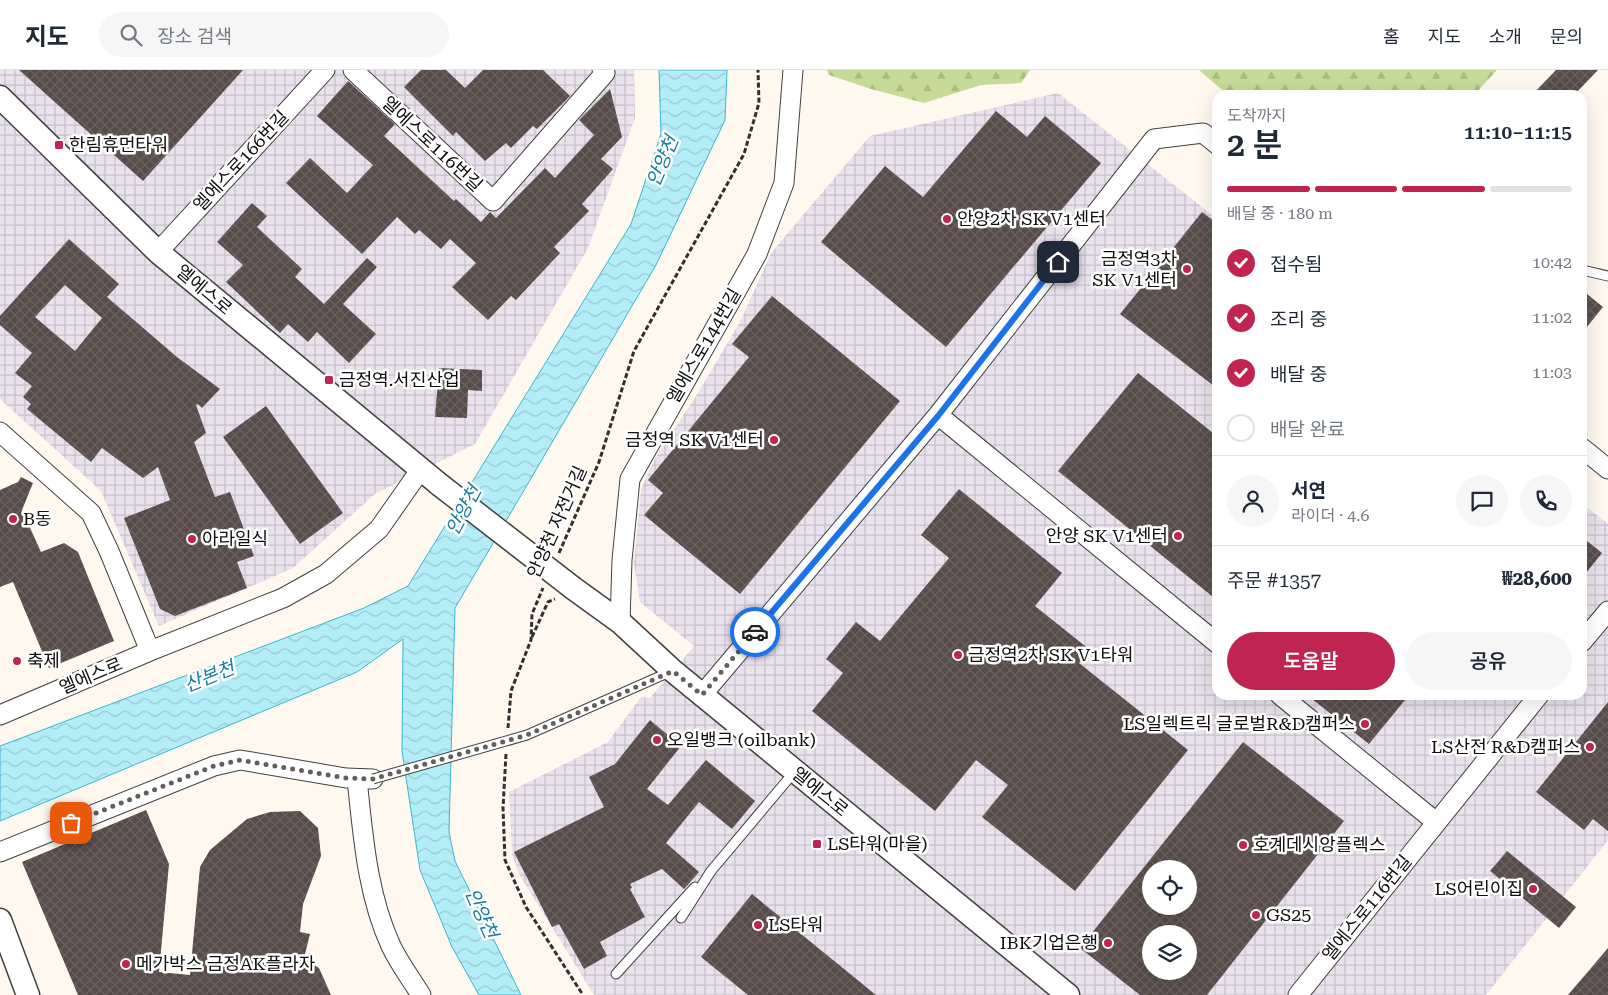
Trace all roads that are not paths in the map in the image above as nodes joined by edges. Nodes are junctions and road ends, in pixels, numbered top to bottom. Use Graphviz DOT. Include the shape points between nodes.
graph roads {
  1 [pos="325,70"];
  2 [pos="352,70"];
  3 [pos="602,70"];
  4 [pos="793,70"];
  5 [pos="0,97"];
  6 [pos="1212,140"];
  7 [pos="158,252"];
  8 [pos="1587,271"];
  9 [pos="1608,276"];
  10 [pos="938,416"];
  11 [pos="0,432"];
  12 [pos="1587,452"];
  13 [pos="421,469"];
  14 [pos="1608,469"];
  15 [pos="1608,611"];
  16 [pos="620,622"];
  17 [pos="1587,636"];
  18 [pos="1212,639"];
  19 [pos="150,651"];
  20 [pos="673,671"];
  21 [pos="702,695"];
  22 [pos="1286,700"];
  23 [pos="1535,700"];
  24 [pos="0,715"];
  25 [pos="795,770"];
  26 [pos="365,779"];
  27 [pos="1436,822"];
  28 [pos="0,852"];
  29 [pos="711,871"];
  30 [pos="681,918"];
  31 [pos="0,920"];
  32 [pos="616,974"];
  33 [pos="1062,993"];
  34 [pos="28,995"];
  35 [pos="421,995"];
  36 [pos="1298,995"];
  1 -- 7 [label="street, 엘에스로166번길"];
  2 -- 3 [label="street, 엘에스로116번길" via="493,200 605,73"];
  4 -- 16 [label="street, 엘에스로144번길" via="784,184 757,254 630,479"];
  5 -- 7 [label="street, 엘에스로"];
  6 -- 10 [label="street" via="1203,133 1154,140"];
  7 -- 13 [label="street, 엘에스로"];
  8 -- 9 [label="lane"];
  10 -- 18 [label="street"];
  10 -- 21 [label="street"];
  11 -- 19 [label="street" via="91,513"];
  12 -- 14 [label="street"];
  13 -- 16 [label="street, 엘에스로, bridge"];
  13 -- 19 [label="street, 엘에스로" via="379,529 326,574 283,598"];
  15 -- 17 [label="street"];
  16 -- 20 [label="street, 엘에스로"];
  19 -- 24 [label="street, 엘에스로"];
  20 -- 21 [label="street, 엘에스로"];
  20 -- 26 [label="lane, bridge" via="527,735"];
  21 -- 25 [label="street, 엘에스로"];
  22 -- 27 [label="street"];
  23 -- 27 [label="street, 엘에스로116번길"];
  25 -- 29 [label="lane"];
  25 -- 33 [label="street, 엘에스로"];
  26 -- 28 [label="street" via="240,760 214,766"];
  26 -- 35 [label="street" via="365,851 375,901 392,947"];
  27 -- 36 [label="street, 엘에스로116번길"];
  29 -- 30 [label="lane"];
  29 -- 32 [label="lane"];
  31 -- 34 [label="street"];
}
